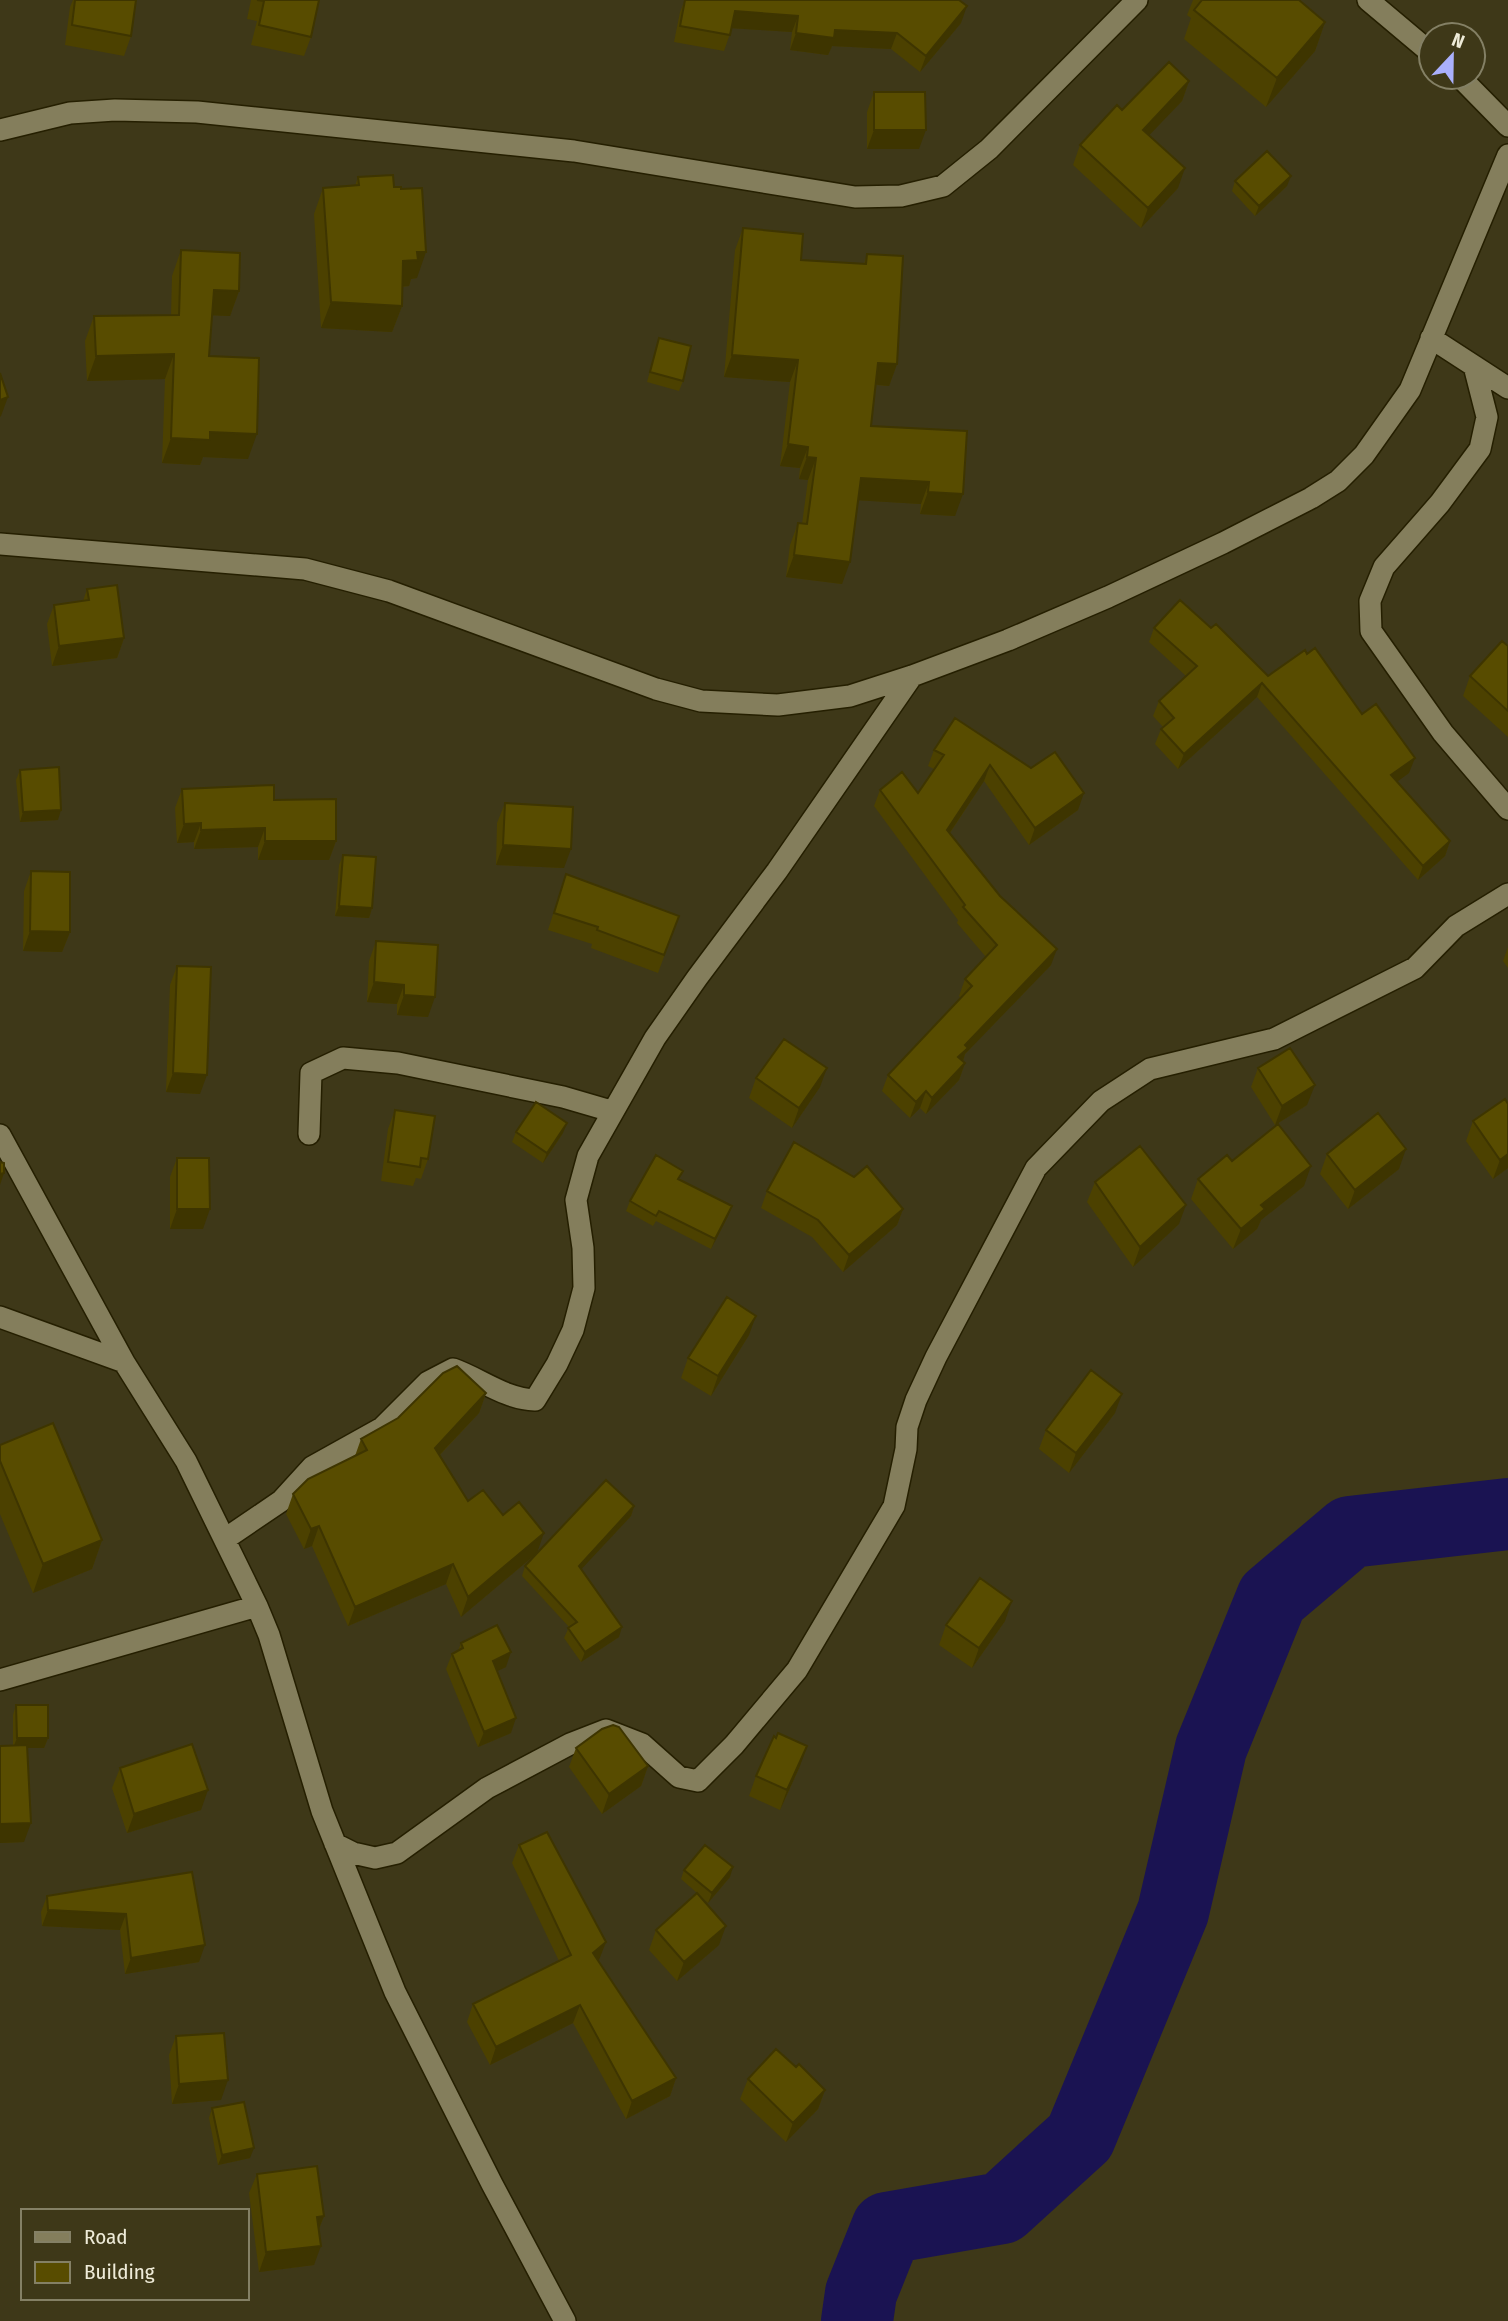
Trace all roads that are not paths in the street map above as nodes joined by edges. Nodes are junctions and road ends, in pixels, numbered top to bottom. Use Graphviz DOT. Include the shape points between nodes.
graph roads {
  1 [pos="1137,0"];
  2 [pos="1368,0"];
  3 [pos="1417,41"];
  4 [pos="1474,91"];
  5 [pos="1508,126"];
  6 [pos="0,130"];
  7 [pos="1508,155"];
  8 [pos="1431,338"];
  9 [pos="1474,366"];
  10 [pos="1508,388"];
  11 [pos="0,544"];
  12 [pos="912,676"];
  13 [pos="1508,809"];
  14 [pos="1508,894"];
  15 [pos="611,1111"];
  16 [pos="309,1134"];
  17 [pos="0,1135"];
  18 [pos="0,1317"];
  19 [pos="124,1362"];
  20 [pos="225,1539"];
  21 [pos="257,1606"];
  22 [pos="0,1680"];
  23 [pos="335,1844"];
  24 [pos="565,2321"];
  1 -- 6 [label="street" via="989,149 943,187 901,196 855,197 574,151 197,112 70,113"];
  2 -- 3 [label="street"];
  4 -- 5 [label="street"];
  7 -- 8 [label="street"];
  8 -- 9 [label="street"];
  8 -- 12 [label="street" via="1410,390 1364,455 1338,481 1223,543 1120,591"];
  9 -- 10 [label="street"];
  9 -- 13 [label="street" via="1487,417 1480,449 1384,567 1370,601 1371,631 1443,733"];
  11 -- 12 [label="street" via="305,569 389,592 656,689 701,701 778,705 850,696"];
  12 -- 15 [label="street" via="669,1018"];
  14 -- 23 [label="street" via="1457,926 1415,968 1274,1039 1150,1069 1101,1101 1036,1168 916,1400 894,1506 872,1547 797,1670 698,1781 678,1777 642,1744 606,1730 487,1788 397,1853 375,1858"];
  15 -- 16 [label="street" via="398,1063 342,1058 311,1073"];
  15 -- 20 [label="street" via="588,1156 576,1200 583,1288 573,1329 535,1400 500,1392 453,1369 428,1382 382,1428 312,1467 281,1501"];
  17 -- 19 [label="street"];
  18 -- 19 [label="street"];
  19 -- 20 [label="street" via="186,1461"];
  20 -- 21 [label="street"];
  21 -- 22 [label="street"];
  21 -- 23 [label="street"];
  23 -- 24 [label="street" via="395,1992"];
}
